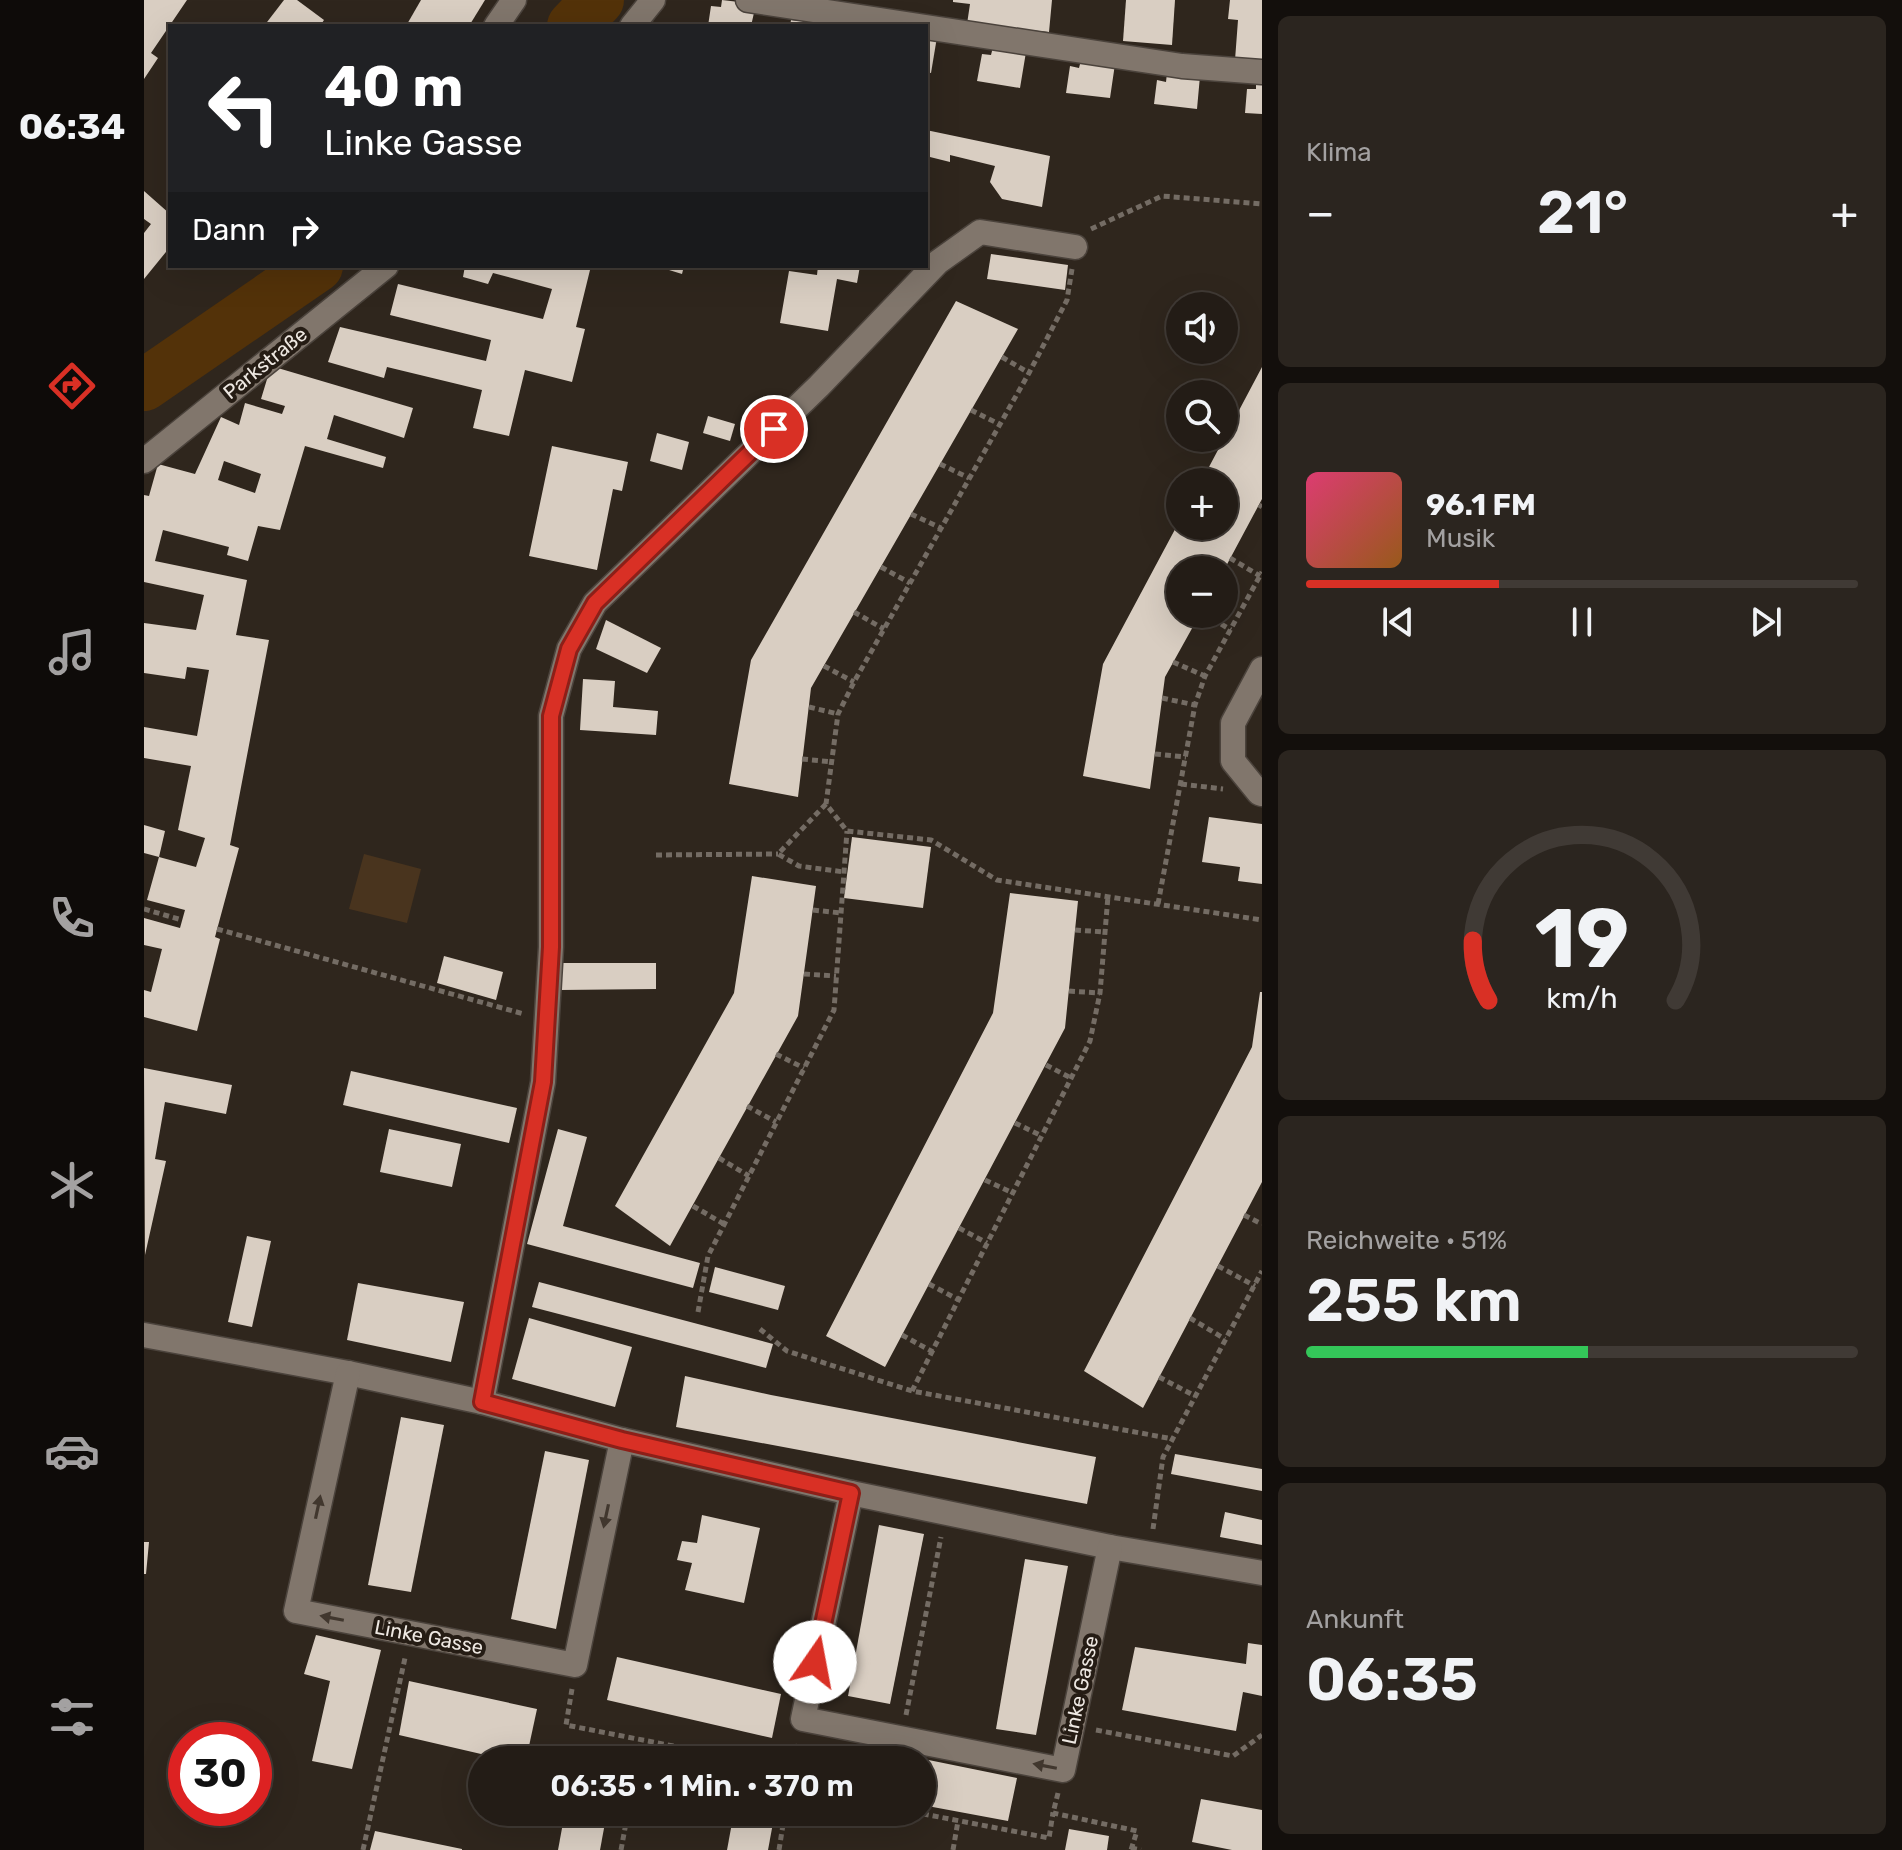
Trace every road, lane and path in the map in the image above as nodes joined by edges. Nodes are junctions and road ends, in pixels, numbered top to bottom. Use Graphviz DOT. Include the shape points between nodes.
graph roads {
  1 [pos="514,0"];
  2 [pos="653,0"];
  3 [pos="748,0"];
  4 [pos="497,24"];
  5 [pos="634,24"];
  6 [pos="906,24"];
  7 [pos="928,27"];
  8 [pos="1262,72"];
  9 [pos="1262,204"];
  10 [pos="1075,247"];
  11 [pos="384,268"];
  12 [pos="1002,357"];
  13 [pos="1029,373"];
  14 [pos="971,410"];
  15 [pos="999,424"];
  16 [pos="144,461"];
  17 [pos="940,464"];
  18 [pos="969,478"];
  19 [pos="911,514"];
  20 [pos="941,528"];
  21 [pos="1238,562"];
  22 [pos="881,567"];
  23 [pos="1261,574"];
  24 [pos="910,583"];
  25 [pos="854,612"];
  26 [pos="1228,628"];
  27 [pos="884,629"];
  28 [pos="1231,630"];
  29 [pos="1173,662"];
  30 [pos="824,666"];
  31 [pos="1262,669"];
  32 [pos="1205,676"];
  33 [pos="854,682"];
  34 [pos="1162,698"];
  35 [pos="1195,705"];
  36 [pos="809,707"];
  37 [pos="838,714"];
  38 [pos="1155,754"];
  39 [pos="1186,758"];
  40 [pos="802,759"];
  41 [pos="833,762"];
  42 [pos="1262,794"];
  43 [pos="826,804"];
  44 [pos="847,831"];
  45 [pos="778,854"];
  46 [pos="656,855"];
  47 [pos="844,872"];
  48 [pos="1108,896"];
  49 [pos="1158,904"];
  50 [pos="144,909"];
  51 [pos="813,910"];
  52 [pos="841,913"];
  53 [pos="182,920"];
  54 [pos="1262,920"];
  55 [pos="217,929"];
  56 [pos="1075,930"];
  57 [pos="1104,932"];
  58 [pos="804,974"];
  59 [pos="836,976"];
  60 [pos="1069,991"];
  61 [pos="1100,993"];
  62 [pos="548,1021"];
  63 [pos="776,1054"];
  64 [pos="1046,1065"];
  65 [pos="804,1068"];
  66 [pos="1071,1078"];
  67 [pos="747,1106"];
  68 [pos="776,1122"];
  69 [pos="1015,1123"];
  70 [pos="1042,1136"];
  71 [pos="719,1158"];
  72 [pos="749,1176"];
  73 [pos="985,1180"];
  74 [pos="1013,1194"];
  75 [pos="693,1206"];
  76 [pos="1244,1215"];
  77 [pos="724,1224"];
  78 [pos="1262,1224"];
  79 [pos="959,1228"];
  80 [pos="987,1243"];
  81 [pos="1218,1266"];
  82 [pos="1262,1271"];
  83 [pos="929,1284"];
  84 [pos="1255,1286"];
  85 [pos="959,1300"];
  86 [pos="698,1312"];
  87 [pos="1190,1318"];
  88 [pos="760,1329"];
  89 [pos="144,1335"];
  90 [pos="902,1335"];
  91 [pos="1225,1339"];
  92 [pos="933,1352"];
  93 [pos="348,1373"];
  94 [pos="1159,1377"];
  95 [pos="912,1391"];
  96 [pos="1195,1396"];
  97 [pos="482,1402"];
  98 [pos="1173,1439"];
  99 [pos="622,1440"];
  100 [pos="851,1493"];
  101 [pos="946,1513"];
  102 [pos="1110,1547"];
  103 [pos="1150,1554"];
  104 [pos="1262,1573"];
  105 [pos="411,1633"];
  106 [pos="575,1665"];
  107 [pos="1073,1725"];
  108 [pos="1262,1735"];
  109 [pos="901,1738"];
  110 [pos="642,1740"];
  111 [pos="641,1746"];
  112 [pos="673,1746"];
  113 [pos="1063,1770"];
  114 [pos="1053,1813"];
  115 [pos="936,1817"];
  116 [pos="958,1821"];
  117 [pos="625,1826"];
  118 [pos="783,1826"];
  119 [pos="1131,1849"];
  120 [pos="363,1850"];
  121 [pos="621,1850"];
  122 [pos="779,1850"];
  123 [pos="953,1850"];
  124 [pos="1141,1850"];
  1 -- 4 [label="street"];
  2 -- 5 [label="street"];
  3 -- 6 [label="street"];
  7 -- 8 [label="street" via="1182,66"];
  9 -- 10 [label="path" via="1162,196 1077,235"];
  10 -- 13 [label="path" via="1067,300"];
  10 -- 62 [label="street" via="980,232 938,262 819,386 595,603 569,649 551,716"];
  11 -- 16 [label="street, Parkstraße"];
  12 -- 13 [label="path"];
  13 -- 15 [label="path"];
  14 -- 15 [label="path"];
  15 -- 18 [label="path"];
  17 -- 18 [label="path"];
  18 -- 20 [label="path"];
  19 -- 20 [label="path"];
  20 -- 24 [label="path"];
  21 -- 23 [label="path"];
  22 -- 24 [label="path"];
  23 -- 28 [label="path"];
  24 -- 27 [label="path"];
  25 -- 27 [label="path"];
  26 -- 28 [label="path"];
  27 -- 33 [label="path"];
  28 -- 32 [label="path"];
  29 -- 32 [label="path"];
  30 -- 33 [label="path"];
  31 -- 42 [label="street" via="1233,723 1233,761"];
  32 -- 35 [label="path"];
  33 -- 37 [label="path"];
  34 -- 35 [label="path"];
  35 -- 39 [label="path"];
  36 -- 37 [label="path"];
  37 -- 41 [label="path"];
  38 -- 39 [label="path"];
  39 -- 49 [label="path"];
  40 -- 41 [label="path"];
  41 -- 43 [label="path"];
  43 -- 44 [label="path"];
  43 -- 45 [label="path"];
  44 -- 47 [label="path"];
  44 -- 48 [label="path" via="931,840 997,880"];
  45 -- 46 [label="path"];
  45 -- 47 [label="path" via="799,866"];
  47 -- 52 [label="path"];
  48 -- 49 [label="path"];
  48 -- 57 [label="path"];
  49 -- 54 [label="path"];
  50 -- 53 [label="path"];
  51 -- 52 [label="path"];
  52 -- 59 [label="path"];
  55 -- 62 [label="path"];
  56 -- 57 [label="path"];
  57 -- 61 [label="path"];
  58 -- 59 [label="path"];
  59 -- 65 [label="path" via="834,1010"];
  60 -- 61 [label="path"];
  61 -- 66 [label="path" via="1090,1041"];
  62 -- 97 [label="street" via="543,1082"];
  63 -- 65 [label="path"];
  64 -- 66 [label="path"];
  65 -- 68 [label="path"];
  66 -- 70 [label="path"];
  67 -- 68 [label="path"];
  68 -- 72 [label="path"];
  69 -- 70 [label="path"];
  70 -- 74 [label="path"];
  71 -- 72 [label="path"];
  72 -- 77 [label="path"];
  73 -- 74 [label="path"];
  74 -- 80 [label="path"];
  75 -- 77 [label="path"];
  76 -- 78 [label="path"];
  77 -- 86 [label="path" via="708,1256"];
  79 -- 80 [label="path"];
  80 -- 85 [label="path"];
  81 -- 84 [label="path"];
  82 -- 84 [label="path"];
  83 -- 85 [label="path"];
  84 -- 91 [label="path"];
  85 -- 92 [label="path"];
  87 -- 91 [label="path"];
  88 -- 95 [label="path" via="787,1351"];
  89 -- 93 [label="street"];
  90 -- 92 [label="path"];
  91 -- 96 [label="path"];
  92 -- 95 [label="path"];
  93 -- 97 [label="street"];
  105 -- 93 [label="street, Linke Gasse, one-way" via="296,1611"];
  94 -- 96 [label="path"];
  95 -- 98 [label="path"];
  96 -- 98 [label="path"];
  97 -- 99 [label="street"];
  98 -- 103 [label="path" via="1163,1457"];
  99 -- 100 [label="street"];
  99 -- 106 [label="street, one-way"];
  100 -- 101 [label="street"];
  100 -- 109 [label="street, Linke Gasse" via="803,1719"];
  101 -- 102 [label="street"];
  101 -- 109 [label="path"];
  102 -- 103 [label="street"];
  102 -- 107 [label="street, Linke Gasse"];
  103 -- 104 [label="street"];
  105 -- 106 [label="street, Linke Gasse"];
  105 -- 120 [label="path"];
  106 -- 110 [label="path" via="566,1725"];
  107 -- 108 [label="path" via="1233,1756"];
  107 -- 113 [label="street, Linke Gasse"];
  113 -- 109 [label="street, Linke Gasse, one-way"];
  110 -- 111 [label="path"];
  110 -- 112 [label="path"];
  113 -- 114 [label="path"];
  114 -- 116 [label="path" via="1049,1838"];
  114 -- 119 [label="path" via="1137,1831"];
  115 -- 116 [label="path"];
  116 -- 123 [label="path"];
  117 -- 121 [label="path"];
  118 -- 122 [label="path"];
  119 -- 124 [label="path"];
}
